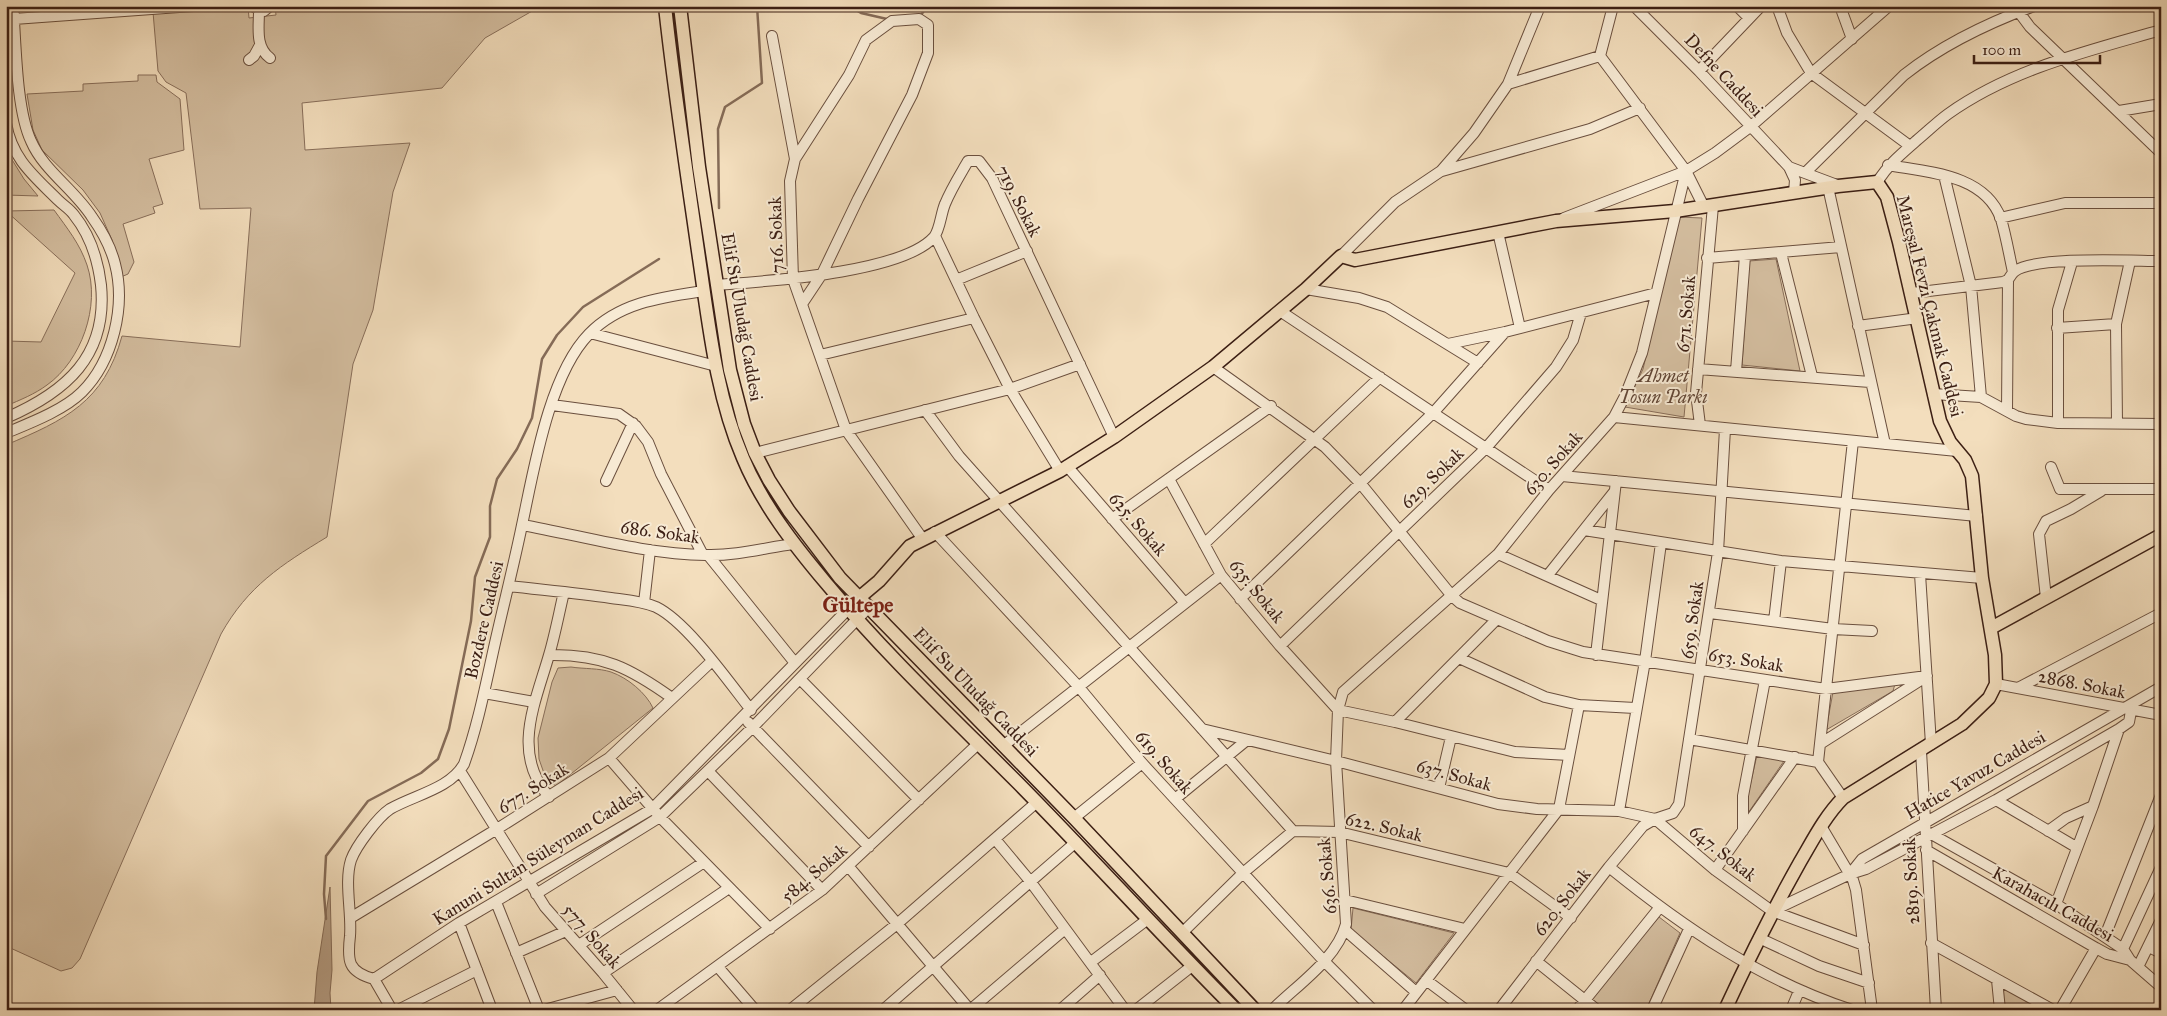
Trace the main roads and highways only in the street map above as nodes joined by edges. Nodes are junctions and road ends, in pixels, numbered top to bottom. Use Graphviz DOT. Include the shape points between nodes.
graph roads {
  1 [pos="665,6"];
  2 [pos="680,6"];
  3 [pos="2161,535"];
  4 [pos="880,581"];
  5 [pos="860,597"];
  6 [pos="869,607"];
  7 [pos="1992,628"];
  8 [pos="1236,1010"];
  9 [pos="1255,1010"];
  10 [pos="1725,1010"];
  1 -- 8 [label="main road, Elif Su Uludağ Caddesi" via="716,366 743,459 764,498 793,544 856,620 1076,842"];
  2 -- 5 [label="main road, Elif Su Uludağ Caddesi" via="699,167 734,388 755,453 772,486 840,578"];
  3 -- 7 [label="main road"];
  4 -- 5 [label="main road, Kanuni Sultan Süleyman Caddesi"];
  4 -- 6 [label="main road"];
  4 -- 7 [label="main road, Mareşal Fevzi Çakmak Caddesi" via="905,551 922,538 1064,468 1214,366 1341,256 1355,260 1556,221 1708,207 1877,182 1887,197 1944,431 1969,467 1982,578"];
  5 -- 6 [label="main road, Elif Su Uludağ Caddesi"];
  6 -- 9 [label="main road, Elif Su Uludağ Caddesi"];
  7 -- 10 [label="main road, Mareşal Fevzi Çakmak Caddesi" via="1997,676 1989,698 1962,724 1843,798 1821,826 1772,911"];
}
